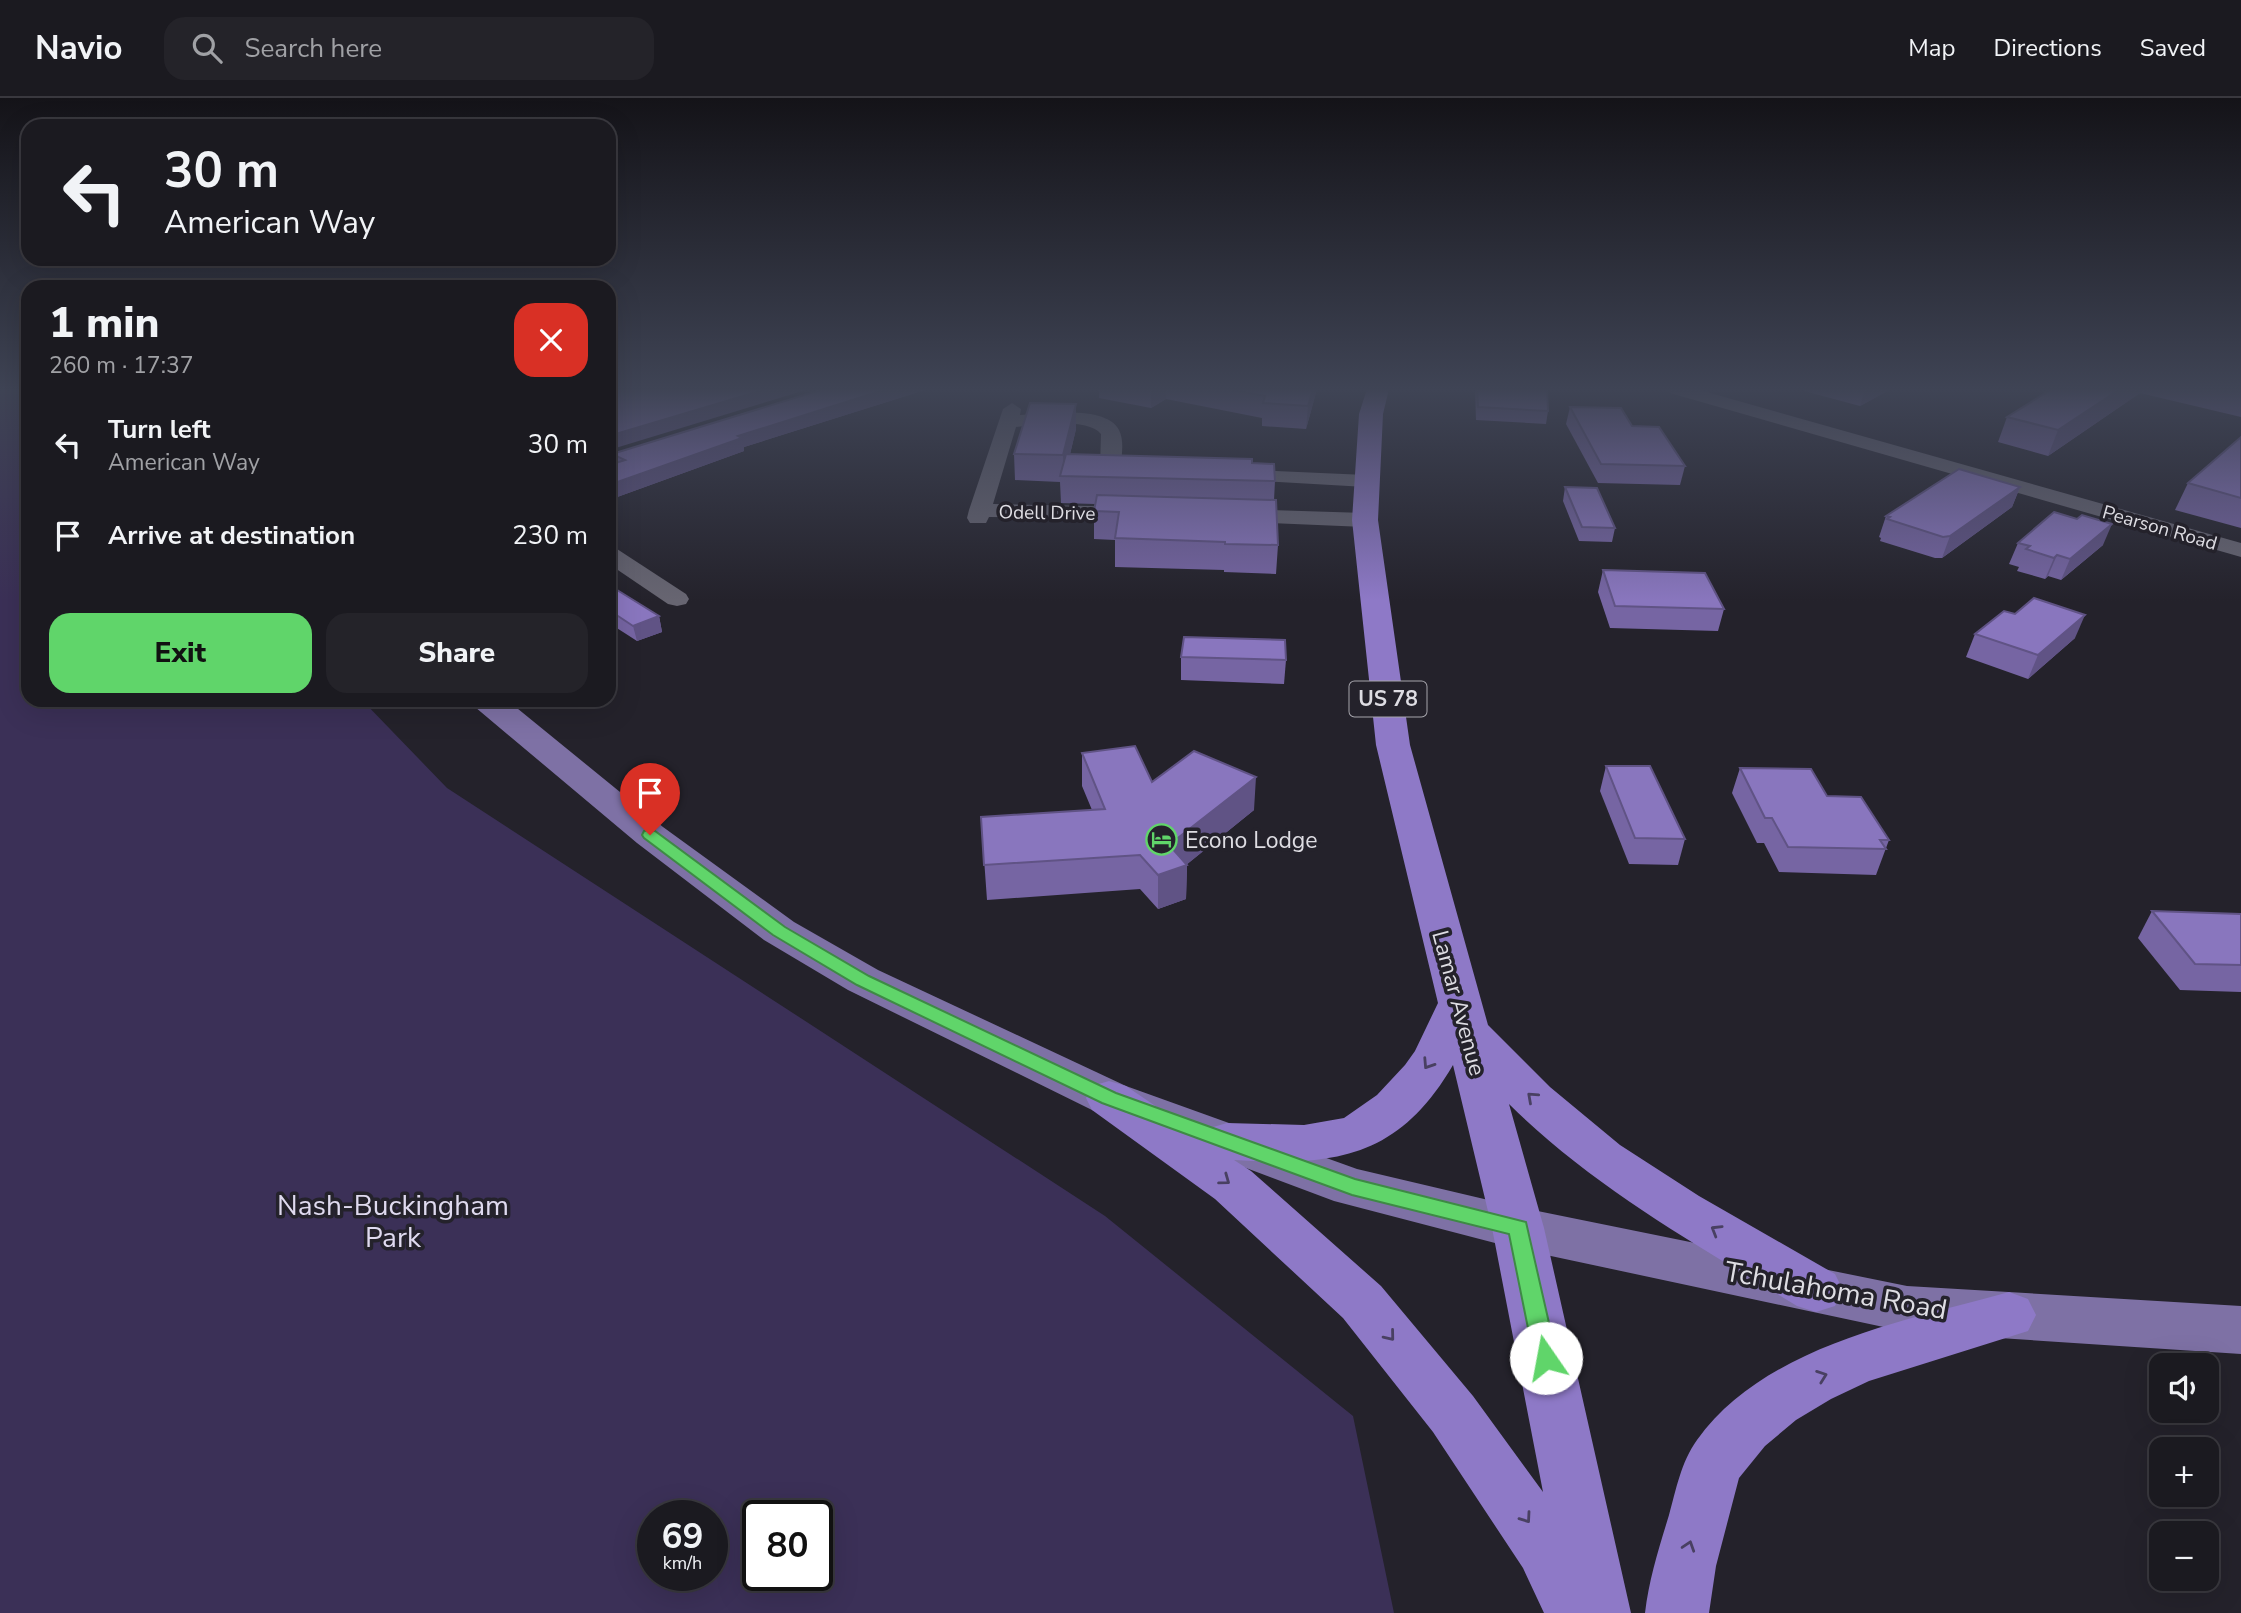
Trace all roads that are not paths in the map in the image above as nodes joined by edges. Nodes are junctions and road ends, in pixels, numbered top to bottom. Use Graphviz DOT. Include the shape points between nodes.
graph roads {
  1 [pos="996,460"];
  2 [pos="1110,460"];
  3 [pos="1368,460"];
  4 [pos="1924,460"];
  5 [pos="1159,472"];
  6 [pos="1212,474"];
  7 [pos="1290,478"];
  8 [pos="1366,481"];
  9 [pos="1154,514"];
  10 [pos="1208,516"];
  11 [pos="1287,518"];
  12 [pos="1365,520"];
  13 [pos="2241,550"];
  14 [pos="616,559"];
  15 [pos="677,599"];
  16 [pos="495,707"];
  17 [pos="1463,1017"];
  18 [pos="1109,1098"];
  19 [pos="1227,1141"];
  20 [pos="1518,1228"];
  21 [pos="1816,1290"];
  22 [pos="2009,1315"];
  23 [pos="2241,1330"];
  24 [pos="1578,1613"];
  25 [pos="1600,1613"];
  26 [pos="1677,1613"];
  1 -- 9 [label="street, Odell Drive" via="979,514"];
  2 -- 5 [label="street, Odell Drive" via="1110,468"];
  3 -- 8 [label="highway, Lamar Avenue / US 78"];
  4 -- 13 [label="street, Pearson Road"];
  6 -- 7 [label="street"];
  7 -- 8 [label="street"];
  7 -- 11 [label="street"];
  8 -- 12 [label="highway, Lamar Avenue / US 78"];
  10 -- 11 [label="street"];
  11 -- 12 [label="street"];
  12 -- 17 [label="highway, Lamar Avenue / US 78" via="1393,745"];
  14 -- 15 [label="street"];
  16 -- 18 [label="main road, Tchulahoma Road" via="650,835 779,931 863,980"];
  17 -- 19 [label="highway, one-way" via="1398,1101 1349,1136 1319,1142"];
  17 -- 20 [label="highway, Lamar Avenue / US 78"];
  21 -- 17 [label="highway, one-way" via="1605,1159 1511,1079"];
  18 -- 19 [label="main road, Tchulahoma Road"];
  18 -- 24 [label="highway, one-way" via="1233,1185 1362,1302 1453,1414 1545,1546"];
  19 -- 20 [label="main road, Tchulahoma Road" via="1352,1187"];
  20 -- 21 [label="main road, Tchulahoma Road"];
  20 -- 25 [label="highway, Lamar Avenue / US 78"];
  21 -- 22 [label="main road, Tchulahoma Road" via="1907,1309"];
  22 -- 23 [label="main road, Tchulahoma Road"];
  26 -- 22 [label="highway, one-way" via="1680,1573 1717,1460 1761,1411 1807,1381"];
}
